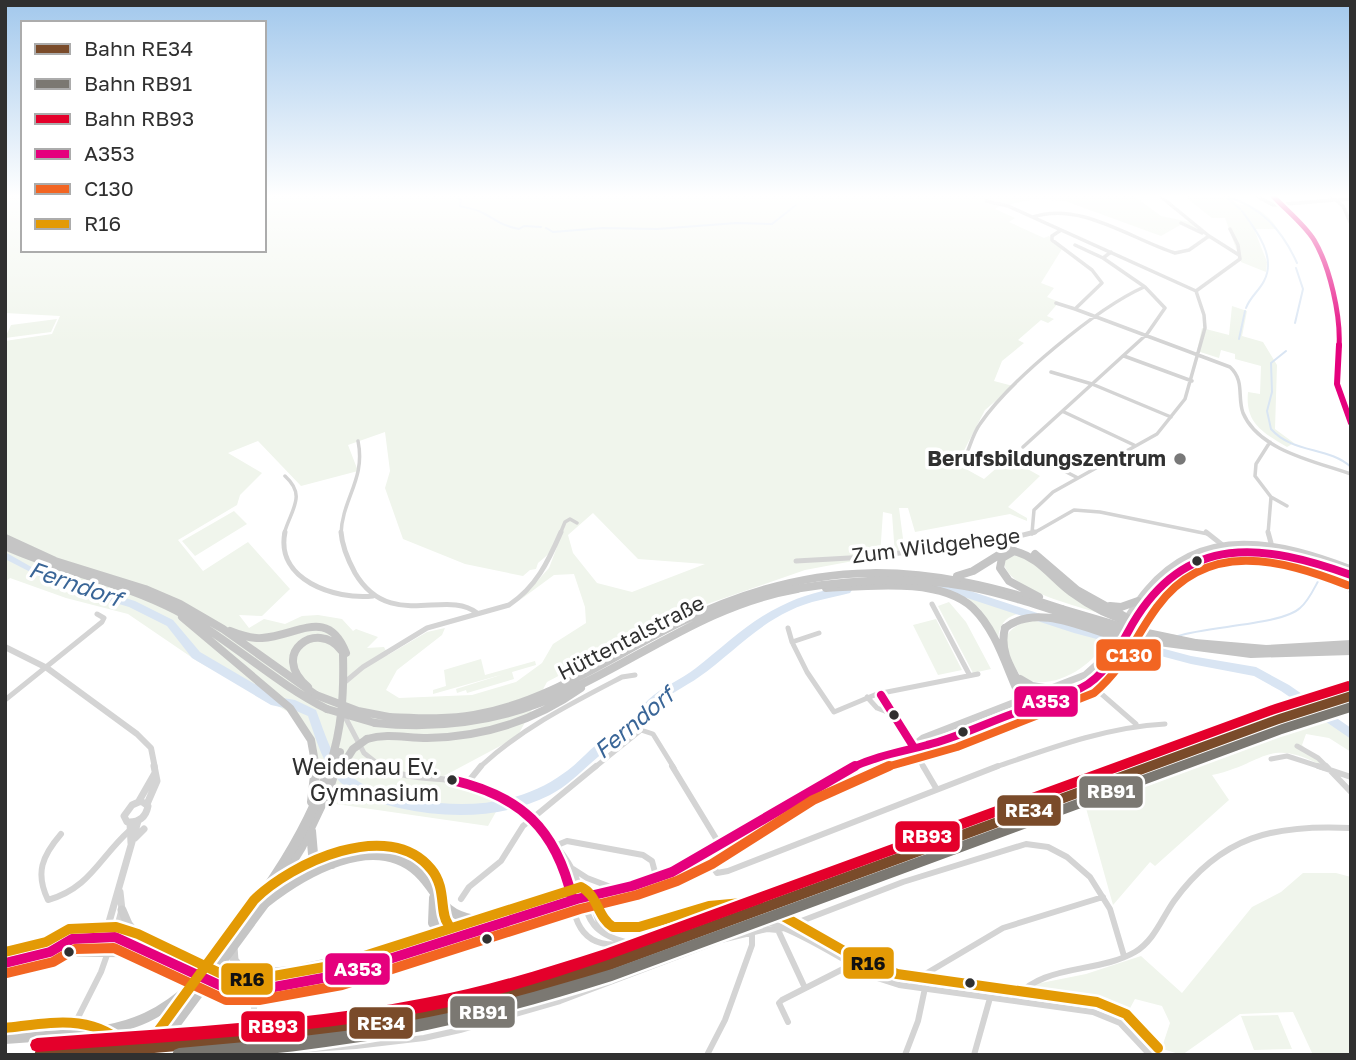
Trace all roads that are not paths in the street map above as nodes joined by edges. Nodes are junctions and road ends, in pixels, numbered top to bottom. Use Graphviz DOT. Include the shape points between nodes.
graph roads {
  1 [pos="1059,245"];
  2 [pos="1076,245"];
  3 [pos="1098,245"];
  4 [pos="1154,245"];
  5 [pos="1195,245"];
  6 [pos="1224,245"];
  7 [pos="1236,245"];
  8 [pos="1316,245"];
  9 [pos="1111,251"];
  10 [pos="1240,256"];
  11 [pos="1103,258"];
  12 [pos="1144,287"];
  13 [pos="1196,291"];
  14 [pos="1056,303"];
  15 [pos="1075,309"];
  16 [pos="1095,316"];
  17 [pos="1147,334"];
  18 [pos="1200,353"];
  19 [pos="1124,356"];
  20 [pos="1051,372"];
  21 [pos="1192,381"];
  22 [pos="1092,384"];
  23 [pos="1064,412"];
  24 [pos="1172,417"];
  25 [pos="1351,424"];
  26 [pos="358,441"];
  27 [pos="1270,442"];
  28 [pos="1135,446"];
  29 [pos="1023,447"];
  30 [pos="967,453"];
  31 [pos="1041,459"];
  32 [pos="1351,474"];
  33 [pos="285,476"];
  34 [pos="1079,478"];
  35 [pos="1272,497"];
  36 [pos="1287,506"];
  37 [pos="577,523"];
  38 [pos="1032,534"];
  39 [pos="5,538"];
  40 [pos="1271,543"];
  41 [pos="5,545"];
  42 [pos="1225,547"];
  43 [pos="796,561"];
  44 [pos="1351,569"];
  45 [pos="943,577"];
  46 [pos="1351,577"];
  47 [pos="793,589"];
  48 [pos="1351,591"];
  49 [pos="374,596"];
  50 [pos="1138,601"];
  51 [pos="932,604"];
  52 [pos="1105,606"];
  53 [pos="1062,609"];
  54 [pos="174,610"];
  55 [pos="477,613"];
  56 [pos="97,614"];
  57 [pos="1129,620"];
  58 [pos="788,628"];
  59 [pos="223,629"];
  60 [pos="819,633"];
  61 [pos="1151,641"];
  62 [pos="792,642"];
  63 [pos="1351,644"];
  64 [pos="5,646"];
  65 [pos="1116,647"];
  66 [pos="1351,651"];
  67 [pos="344,654"];
  68 [pos="47,668"];
  69 [pos="969,674"];
  70 [pos="978,674"];
  71 [pos="635,675"];
  72 [pos="1016,677"];
  73 [pos="593,679"];
  74 [pos="1090,684"];
  75 [pos="1051,689"];
  76 [pos="316,695"];
  77 [pos="881,695"];
  78 [pos="867,697"];
  79 [pos="5,700"];
  80 [pos="1026,701"];
  81 [pos="895,715"];
  82 [pos="387,721"];
  83 [pos="1136,724"];
  84 [pos="1165,724"];
  85 [pos="913,746"];
  86 [pos="1297,746"];
  87 [pos="1271,759"];
  88 [pos="1334,773"];
  89 [pos="1351,777"];
  90 [pos="468,782"];
  91 [pos="329,788"];
  92 [pos="936,788"];
  93 [pos="1351,792"];
  94 [pos="143,802"];
  95 [pos="533,819"];
  96 [pos="132,825"];
  97 [pos="308,826"];
  98 [pos="1351,828"];
  99 [pos="144,829"];
  100 [pos="61,834"];
  101 [pos="131,843"];
  102 [pos="720,845"];
  103 [pos="555,846"];
  104 [pos="561,855"];
  105 [pos="704,855"];
  106 [pos="336,864"];
  107 [pos="572,868"];
  108 [pos="656,878"];
  109 [pos="120,889"];
  110 [pos="615,891"];
  111 [pos="1103,897"];
  112 [pos="435,898"];
  113 [pos="576,898"];
  114 [pos="461,899"];
  115 [pos="265,903"];
  116 [pos="122,910"];
  117 [pos="448,913"];
  118 [pos="474,920"];
  119 [pos="778,930"];
  120 [pos="752,934"];
  121 [pos="110,936"];
  122 [pos="441,936"];
  123 [pos="612,939"];
  124 [pos="625,942"];
  125 [pos="233,944"];
  126 [pos="50,952"];
  127 [pos="108,952"];
  128 [pos="153,953"];
  129 [pos="1124,956"];
  130 [pos="5,963"];
  131 [pos="843,969"];
  132 [pos="246,975"];
  133 [pos="262,975"];
  134 [pos="201,981"];
  135 [pos="911,986"];
  136 [pos="805,988"];
  137 [pos="925,988"];
  138 [pos="258,989"];
  139 [pos="990,998"];
  140 [pos="1014,1000"];
  141 [pos="788,1023"];
  142 [pos="89,1033"];
  143 [pos="5,1039"];
  144 [pos="252,1054"];
  145 [pos="58,1055"];
  146 [pos="120,1055"];
  147 [pos="143,1055"];
  148 [pos="153,1055"];
  149 [pos="707,1055"];
  150 [pos="905,1055"];
  151 [pos="974,1055"];
  152 [pos="1150,1055"];
  1 -- 15 [label="street" via="1102,283"];
  2 -- 11 [label="street"];
  3 -- 9 [label="street"];
  4 -- 5 [label="street" via="1175,253"];
  6 -- 10 [label="street"];
  7 -- 10 [label="street"];
  8 -- 25 [label="main road" via="1331,284 1340,330 1337,383"];
  9 -- 11 [label="street"];
  9 -- 13 [label="street"];
  10 -- 13 [label="street"];
  11 -- 12 [label="street"];
  12 -- 16 [label="street"];
  12 -- 17 [label="street" via="1166,308"];
  13 -- 18 [label="street" via="1204,315"];
  14 -- 15 [label="street"];
  15 -- 16 [label="street"];
  16 -- 17 [label="street"];
  16 -- 30 [label="street" via="981,423"];
  17 -- 18 [label="street"];
  17 -- 19 [label="street"];
  18 -- 21 [label="street"];
  18 -- 27 [label="street" via="1240,375 1244,415"];
  19 -- 21 [label="street"];
  19 -- 22 [label="street"];
  20 -- 22 [label="street"];
  21 -- 24 [label="street"];
  22 -- 23 [label="street"];
  22 -- 24 [label="street"];
  23 -- 28 [label="street"];
  23 -- 29 [label="street"];
  24 -- 28 [label="street" via="1157,434"];
  26 -- 49 [label="street" via="361,471 341,536 351,564"];
  27 -- 32 [label="street"];
  27 -- 35 [label="street" via="1255,470 1258,482"];
  28 -- 34 [label="street"];
  31 -- 34 [label="street"];
  33 -- 49 [label="street" via="298,493 282,544 288,564 300,576 331,592"];
  34 -- 38 [label="street" via="1053,492 1034,510"];
  35 -- 36 [label="street"];
  35 -- 40 [label="street"];
  37 -- 55 [label="street" via="565,522 545,567 519,599"];
  38 -- 42 [label="street, Zum Wildgehege" via="1074,510 1206,532"];
  38 -- 43 [label="street, Zum Wildgehege" via="912,553"];
  39 -- 59 [label="highway, Hüttentalstraße" via="55,561 162,596"];
  40 -- 42 [label="main road"];
  40 -- 44 [label="main road"];
  41 -- 54 [label="highway, Hüttentalstraße"];
  42 -- 46 [label="main road" via="1284,551"];
  42 -- 50 [label="main road" via="1175,564"];
  42 -- 57 [label="main road" via="1168,579"];
  45 -- 52 [label="highway" via="968,574 1012,547 1043,559 1076,590"];
  45 -- 53 [label="highway, Hüttentalstraße, bridge" via="994,587"];
  45 -- 82 [label="highway, Hüttentalstraße" via="851,574 791,584 683,621 560,688 516,706 452,719"];
  46 -- 48 [label="street"];
  47 -- 61 [label="highway, Hüttentalstraße, bridge" via="873,579 943,582 1003,595"];
  47 -- 73 [label="highway, Hüttentalstraße" via="705,618"];
  47 -- 80 [label="highway, bridge" via="873,586 928,591 962,600 984,624"];
  49 -- 55 [label="street" via="419,607 467,605"];
  50 -- 52 [label="highway"];
  50 -- 57 [label="main road"];
  51 -- 69 [label="street"];
  52 -- 57 [label="highway"];
  53 -- 57 [label="highway" via="1004,576 1002,558 1014,551 1026,554 1072,593"];
  53 -- 63 [label="highway, Hüttentalstraße, bridge" via="1156,636 1220,646 1287,649"];
  54 -- 82 [label="highway, Hüttentalstraße, bridge" via="302,697 351,717"];
  54 -- 97 [label="highway, bridge" via="304,724 314,744 317,775"];
  55 -- 90 [label="street" via="416,634 346,680 340,695 360,750 383,769 417,778"];
  56 -- 68 [label="street" via="104,618 102,622"];
  57 -- 65 [label="main road"];
  58 -- 62 [label="street"];
  59 -- 67 [label="highway" via="261,638 322,627 341,639"];
  59 -- 76 [label="highway, Hüttentalstraße"];
  60 -- 62 [label="street"];
  61 -- 66 [label="highway, Hüttentalstraße" via="1248,655"];
  61 -- 72 [label="highway, bridge" via="1036,616 1018,618 1001,638"];
  62 -- 78 [label="street" via="834,712"];
  64 -- 68 [label="street"];
  65 -- 74 [label="main road" via="1104,673"];
  65 -- 75 [label="main road" via="1091,671"];
  67 -- 76 [label="highway" via="336,642 321,636 303,643 294,653 293,669"];
  67 -- 91 [label="highway, bridge" via="349,687 346,725"];
  67 -- 97 [label="highway, bridge" via="338,742"];
  68 -- 79 [label="street"];
  68 -- 94 [label="street" via="151,748 156,770"];
  69 -- 70 [label="street"];
  69 -- 77 [label="street"];
  71 -- 90 [label="street" via="622,677 551,715 477,768"];
  72 -- 75 [label="highway"];
  72 -- 80 [label="highway"];
  73 -- 82 [label="highway, Hüttentalstraße" via="498,718 433,727"];
  73 -- 91 [label="highway, bridge" via="549,710 516,723 433,738 367,739 348,754"];
  74 -- 80 [label="main road"];
  74 -- 83 [label="street"];
  75 -- 80 [label="main road"];
  76 -- 82 [label="highway, Hüttentalstraße, bridge"];
  77 -- 78 [label="street"];
  77 -- 81 [label="street"];
  78 -- 81 [label="street" via="877,708"];
  80 -- 85 [label="main road" via="928,745"];
  81 -- 85 [label="street"];
  83 -- 84 [label="street"];
  83 -- 92 [label="street"];
  85 -- 92 [label="street"];
  85 -- 102 [label="main road" via="835,776"];
  86 -- 88 [label="street"];
  87 -- 88 [label="street" via="1287,756"];
  88 -- 89 [label="street"];
  88 -- 93 [label="street"];
  90 -- 95 [label="street"];
  91 -- 97 [label="highway"];
  92 -- 105 [label="street" via="728,871 717,873"];
  94 -- 96 [label="street" via="147,811"];
  94 -- 96 [label="street" via="126,812 125,820"];
  95 -- 102 [label="street" via="635,733 646,730 653,734"];
  95 -- 103 [label="street"];
  95 -- 114 [label="street" via="523,826 501,861"];
  96 -- 100 [label="street" via="79,889 48,900 39,885 41,859"];
  96 -- 101 [label="street"];
  96 -- 101 [label="street"];
  97 -- 106 [label="highway" via="313,858"];
  97 -- 115 [label="highway"];
  97 -- 134 [label="highway, bridge"];
  98 -- 129 [label="street" via="1276,829 1237,843 1181,890 1144,944"];
  99 -- 101 [label="street"];
  101 -- 109 [label="street"];
  102 -- 105 [label="main road"];
  103 -- 104 [label="street"];
  103 -- 108 [label="street" via="567,841 643,855 652,861"];
  104 -- 107 [label="street"];
  104 -- 113 [label="street"];
  105 -- 108 [label="main road"];
  106 -- 112 [label="highway" via="372,856 399,859 419,872"];
  106 -- 115 [label="highway" via="300,877"];
  107 -- 110 [label="street"];
  107 -- 113 [label="street"];
  108 -- 110 [label="main road"];
  109 -- 116 [label="street"];
  109 -- 121 [label="street"];
  110 -- 113 [label="main road"];
  110 -- 123 [label="street" via="601,901 596,914"];
  111 -- 119 [label="street" via="1090,877 1067,857 1048,847 1026,844 902,882"];
  111 -- 129 [label="street"];
  111 -- 135 [label="street" via="1003,928"];
  112 -- 117 [label="highway"];
  112 -- 122 [label="highway" via="433,919"];
  113 -- 118 [label="main road" via="557,895"];
  113 -- 122 [label="main road"];
  113 -- 123 [label="street" via="588,921"];
  113 -- 124 [label="street" via="578,923 591,939 601,945"];
  115 -- 148 [label="highway, bridge"];
  116 -- 121 [label="street"];
  116 -- 128 [label="main road"];
  117 -- 118 [label="highway"];
  117 -- 122 [label="highway"];
  118 -- 122 [label="main road"];
  119 -- 120 [label="street"];
  119 -- 136 [label="street"];
  120 -- 144 [label="street" via="721,940 560,1001 460,1030 356,1046"];
  120 -- 149 [label="street" via="725,1020"];
  121 -- 126 [label="main road" via="72,939"];
  121 -- 127 [label="main road"];
  121 -- 128 [label="main road"];
  122 -- 133 [label="main road"];
  122 -- 138 [label="main road" via="339,975"];
  123 -- 124 [label="street"];
  124 -- 135 [label="street, bridge" via="701,916 736,912 767,920 874,976"];
  125 -- 132 [label="main road" via="233,960"];
  126 -- 127 [label="main road"];
  126 -- 130 [label="main road"];
  127 -- 128 [label="main road"];
  127 -- 145 [label="street"];
  128 -- 134 [label="main road"];
  129 -- 140 [label="street" via="1113,963 1040,980 1019,990"];
  131 -- 136 [label="street"];
  132 -- 133 [label="main road"];
  132 -- 134 [label="main road"];
  133 -- 138 [label="street"];
  134 -- 138 [label="main road" via="230,989"];
  134 -- 142 [label="highway" via="149,1020"];
  134 -- 147 [label="highway"];
  135 -- 137 [label="street"];
  136 -- 141 [label="street" via="779,1003"];
  137 -- 139 [label="street"];
  137 -- 150 [label="street"];
  138 -- 144 [label="street"];
  139 -- 140 [label="street"];
  139 -- 151 [label="street"];
  140 -- 152 [label="street" via="1093,1013 1120,1023"];
  142 -- 143 [label="highway, bridge"];
  142 -- 146 [label="highway" via="110,1040"];
}
